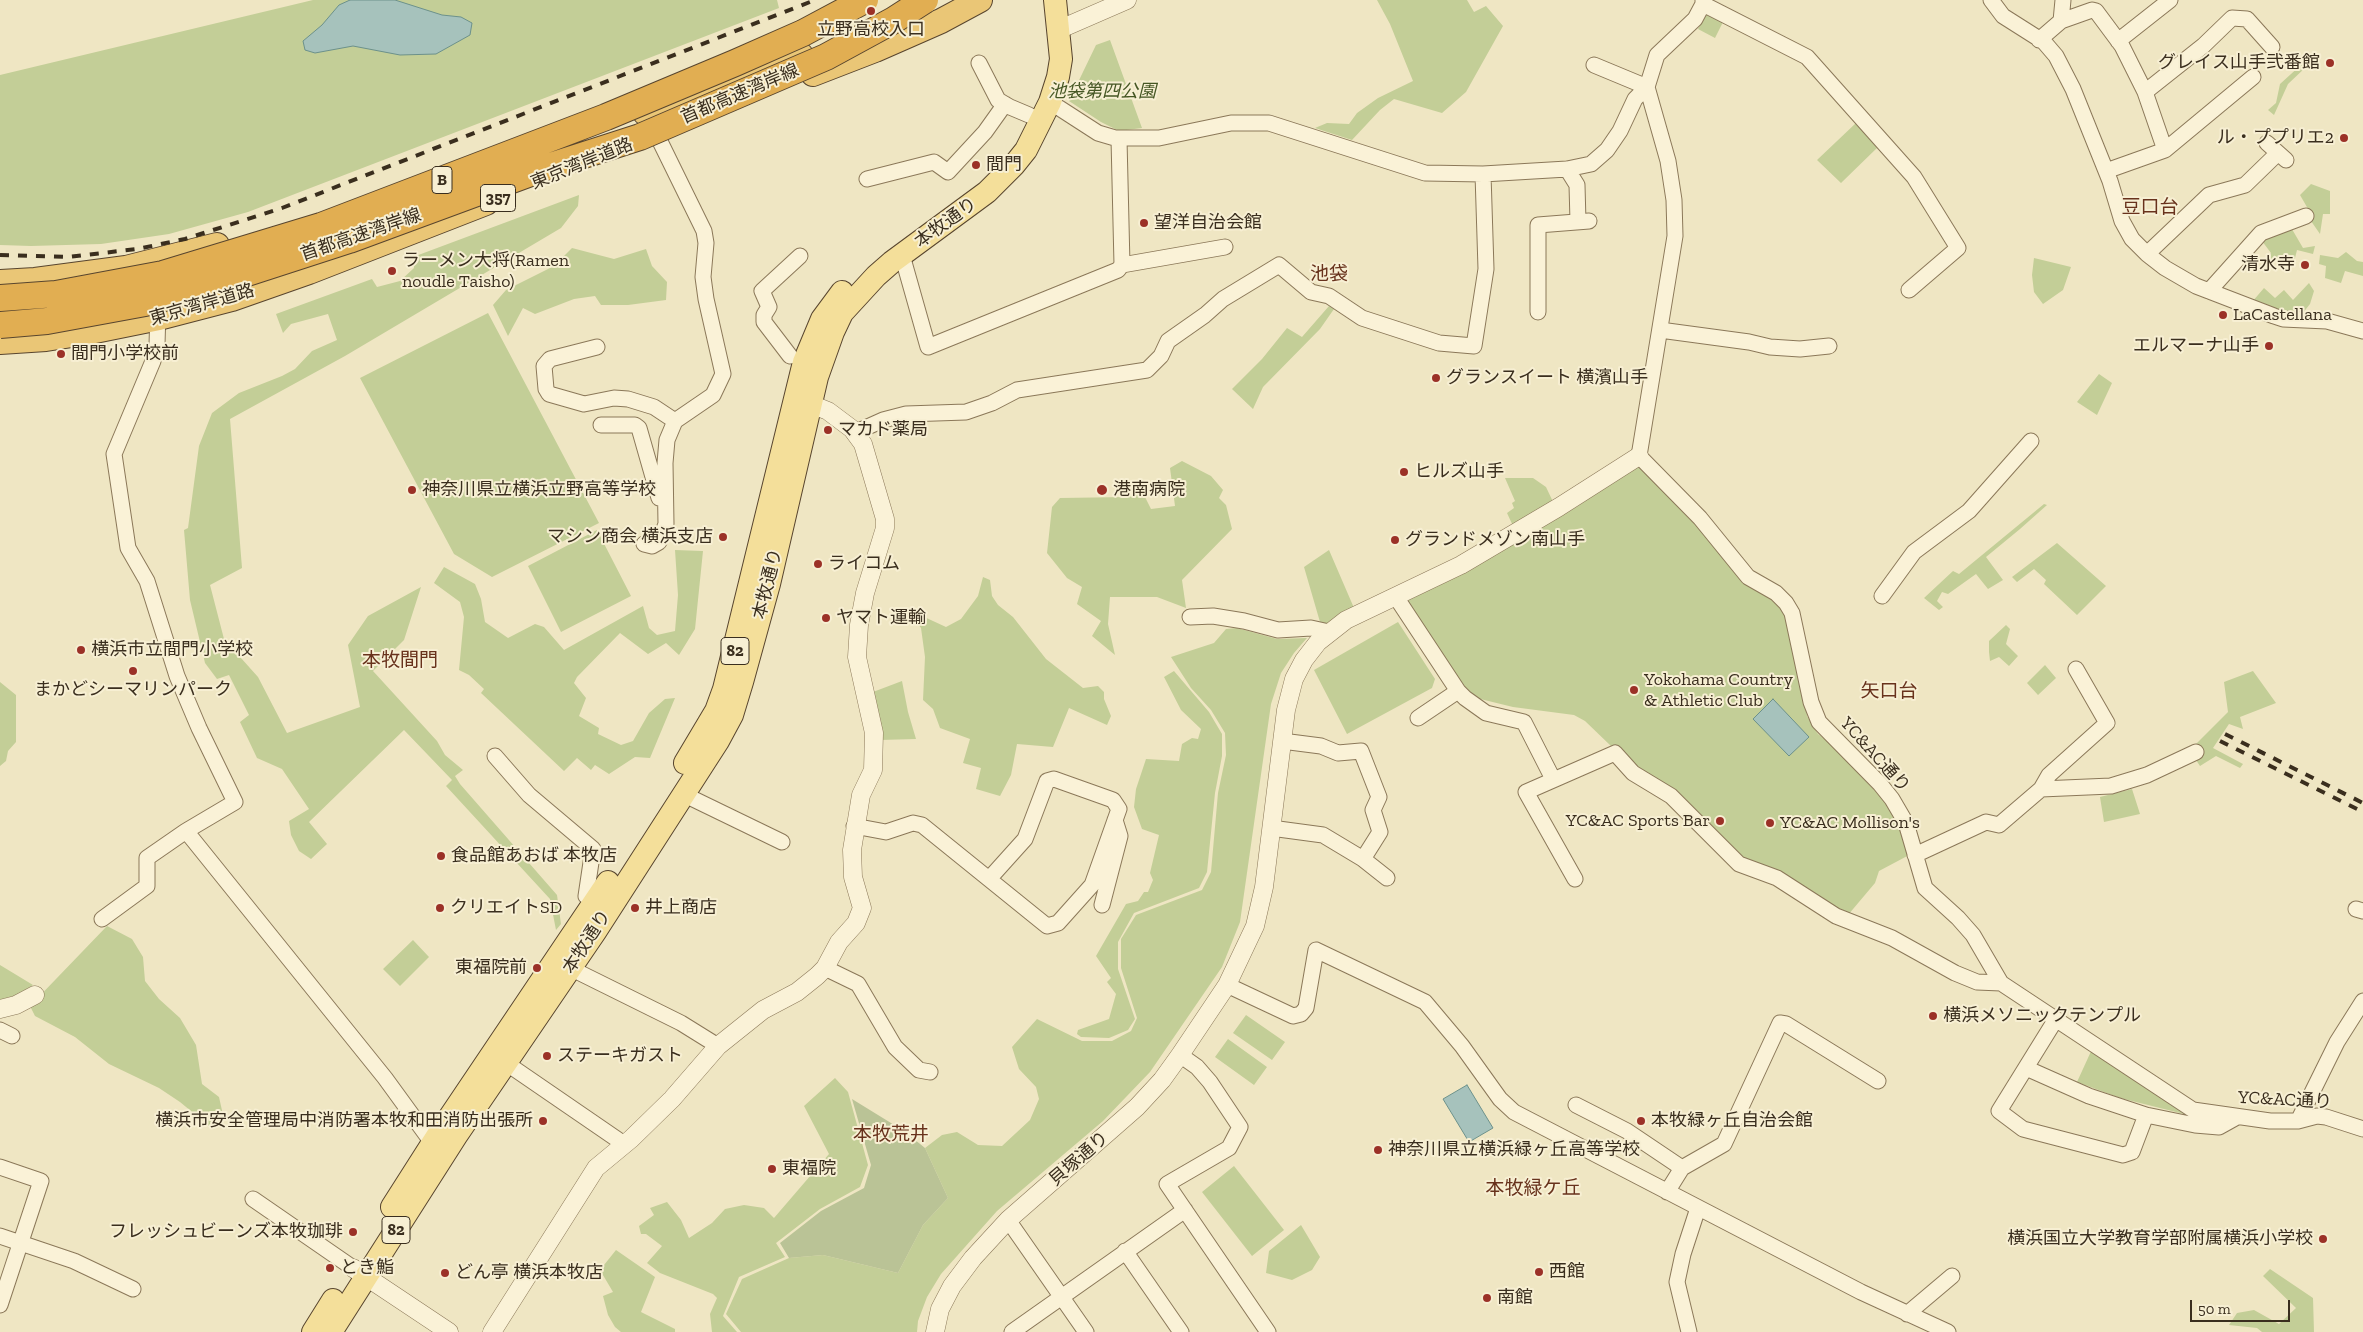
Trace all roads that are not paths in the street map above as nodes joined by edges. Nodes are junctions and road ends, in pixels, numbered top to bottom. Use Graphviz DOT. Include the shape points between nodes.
graph roads {
  1 [pos="865,0"];
  2 [pos="926,0"];
  3 [pos="948,0"];
  4 [pos="980,0"];
  5 [pos="1055,0"];
  6 [pos="1127,0"];
  7 [pos="1991,0"];
  8 [pos="2063,0"];
  9 [pos="2170,0"];
  10 [pos="1703,2"];
  11 [pos="2094,5"];
  12 [pos="2061,21"];
  13 [pos="1058,30"];
  14 [pos="2039,40"];
  15 [pos="2118,41"];
  16 [pos="2272,47"];
  17 [pos="979,63"];
  18 [pos="1594,65"];
  19 [pos="2254,77"];
  20 [pos="1647,87"];
  21 [pos="2145,92"];
  22 [pos="1050,102"];
  23 [pos="1005,104"];
  24 [pos="646,113"];
  25 [pos="1029,115"];
  26 [pos="656,134"];
  27 [pos="1119,139"];
  28 [pos="2165,150"];
  29 [pos="2277,152"];
  30 [pos="1567,168"];
  31 [pos="2106,171"];
  32 [pos="1483,174"];
  33 [pos="867,179"];
  34 [pos="2306,216"];
  35 [pos="1225,247"];
  36 [pos="902,254"];
  37 [pos="2147,254"];
  38 [pos="800,256"];
  39 [pos="154,261"];
  40 [pos="1122,265"];
  41 [pos="0,282"];
  42 [pos="1909,290"];
  43 [pos="2209,291"];
  44 [pos="0,298"];
  45 [pos="1538,312"];
  46 [pos="159,318"];
  47 [pos="0,325"];
  48 [pos="1660,330"];
  49 [pos="2363,331"];
  50 [pos="0,342"];
  51 [pos="1829,346"];
  52 [pos="597,347"];
  53 [pos="790,356"];
  54 [pos="803,401"];
  55 [pos="675,421"];
  56 [pos="601,425"];
  57 [pos="854,432"];
  58 [pos="2031,441"];
  59 [pos="1639,456"];
  60 [pos="666,524"];
  61 [pos="644,544"];
  62 [pos="1882,596"];
  63 [pos="1396,597"];
  64 [pos="1190,617"];
  65 [pos="1329,632"];
  66 [pos="2076,669"];
  67 [pos="1458,691"];
  68 [pos="1418,718"];
  69 [pos="1282,741"];
  70 [pos="2196,752"];
  71 [pos="494,756"];
  72 [pos="1553,779"];
  73 [pos="2041,789"];
  74 [pos="683,794"];
  75 [pos="1115,820"];
  76 [pos="854,826"];
  77 [pos="1271,828"];
  78 [pos="186,831"];
  79 [pos="782,842"];
  80 [pos="1915,855"];
  81 [pos="1362,859"];
  82 [pos="1387,878"];
  83 [pos="989,879"];
  84 [pos="1575,879"];
  85 [pos="1102,905"];
  86 [pos="601,906"];
  87 [pos="102,919"];
  88 [pos="558,959"];
  89 [pos="824,968"];
  90 [pos="2001,984"];
  91 [pos="1227,985"];
  92 [pos="35,994"];
  93 [pos="2363,1001"];
  94 [pos="0,1009"];
  95 [pos="2056,1019"];
  96 [pos="718,1046"];
  97 [pos="1180,1055"];
  98 [pos="506,1063"];
  99 [pos="2026,1068"];
  100 [pos="930,1072"];
  101 [pos="1878,1081"];
  102 [pos="1576,1105"];
  103 [pos="2146,1116"];
  104 [pos="2237,1117"];
  105 [pos="2298,1121"];
  106 [pos="2363,1130"];
  107 [pos="624,1144"];
  108 [pos="439,1149"];
  109 [pos="0,1167"];
  110 [pos="1682,1168"];
  111 [pos="1667,1192"];
  112 [pos="253,1199"];
  113 [pos="1698,1208"];
  114 [pos="1185,1210"];
  115 [pos="1008,1220"];
  116 [pos="0,1236"];
  117 [pos="21,1242"];
  118 [pos="1125,1251"];
  119 [pos="359,1272"];
  120 [pos="1952,1276"];
  121 [pos="133,1289"];
  122 [pos="1061,1297"];
  123 [pos="0,1305"];
  124 [pos="1907,1314"];
  125 [pos="313,1332"];
  126 [pos="331,1332"];
  127 [pos="449,1332"];
  128 [pos="492,1332"];
  129 [pos="935,1332"];
  130 [pos="1012,1332"];
  131 [pos="1086,1332"];
  132 [pos="1181,1332"];
  133 [pos="1268,1332"];
  134 [pos="1689,1332"];
  135 [pos="1948,1332"];
  1 -- 44 [label="highway, 首都高速湾岸線 / B, bridge" via="803,33 735,63 537,144 321,226 163,274 56,294"];
  2 -- 47 [label="highway, 首都高速湾岸線 / B, bridge" via="826,56 667,126 350,240 198,289 145,302 47,321"];
  3 -- 24 [label="highway, 東京湾岸道路 / 357"];
  4 -- 26 [label="highway, 東京湾岸道路 / 357" via="875,50"];
  5 -- 13 [label="main road, 本牧通り / 82"];
  6 -- 13 [label="street"];
  7 -- 14 [label="street" via="2002,16"];
  8 -- 12 [label="street"];
  9 -- 15 [label="street"];
  10 -- 20 [label="street" via="1695,19 1657,55"];
  10 -- 42 [label="street" via="1807,57 1914,177 1958,248"];
  11 -- 12 [label="street"];
  11 -- 15 [label="street"];
  12 -- 14 [label="street"];
  13 -- 22 [label="main road, 本牧通り / 82" via="1060,59"];
  13 -- 25 [label="main road, 本牧通り / 82" via="1041,88"];
  14 -- 31 [label="street" via="2056,56 2073,89"];
  15 -- 21 [label="street"];
  16 -- 21 [label="street" via="2247,19 2232,18 2203,46"];
  17 -- 23 [label="street" via="998,100"];
  18 -- 20 [label="street"];
  19 -- 28 [label="street"];
  20 -- 30 [label="street" via="1635,99 1607,150 1592,164"];
  20 -- 48 [label="street" via="1668,161 1674,200 1675,236"];
  21 -- 28 [label="street"];
  22 -- 27 [label="street" via="1098,133"];
  22 -- 36 [label="main road, 本牧通り / 82" via="1026,150 1001,179 969,207"];
  23 -- 25 [label="street"];
  23 -- 33 [label="street" via="985,132 948,172 934,162"];
  24 -- 26 [label="street"];
  24 -- 39 [label="highway, 東京湾岸道路 / 357" via="474,175"];
  25 -- 54 [label="main road, 本牧通り / 82" via="1012,147 996,166 975,185 887,247 845,287 822,319 806,356"];
  26 -- 46 [label="highway, 東京湾岸道路 / 357" via="309,272 232,300"];
  26 -- 55 [label="street" via="704,231 703,277 723,374 713,395"];
  27 -- 32 [label="street" via="1159,138 1231,123 1269,123 1425,173"];
  27 -- 40 [label="street"];
  28 -- 31 [label="street"];
  29 -- 37 [label="street" via="2245,185 2209,195"];
  30 -- 32 [label="street"];
  30 -- 45 [label="street" via="1577,185 1583,221 1538,225"];
  31 -- 37 [label="street" via="2122,220 2132,239"];
  32 -- 57 [label="street" via="1486,269 1474,346 1439,343 1362,318 1329,296 1311,292 1279,265 1222,299 1168,341 1161,356 1147,370 1017,390 966,412 906,414"];
  34 -- 43 [label="street" via="2261,233"];
  35 -- 40 [label="street"];
  36 -- 40 [label="street" via="928,347 1118,270"];
  36 -- 54 [label="main road, 本牧通り / 82" via="876,276 842,313"];
  37 -- 43 [label="street" via="2165,268"];
  38 -- 53 [label="street" via="762,291 768,307 764,322"];
  39 -- 41 [label="highway, 東京湾岸道路 / 357" via="91,274"];
  39 -- 46 [label="street"];
  43 -- 49 [label="street" via="2283,319 2327,321"];
  46 -- 50 [label="highway, 東京湾岸道路 / 357" via="46,339"];
  46 -- 78 [label="street" via="153,360 114,454 128,548 147,580 177,676 235,802"];
  48 -- 51 [label="street" via="1749,342 1770,348"];
  48 -- 59 [label="street"];
  52 -- 55 [label="street" via="550,359 544,366 546,389 550,394 584,404 628,398 654,407"];
  54 -- 57 [label="street" via="828,411"];
  54 -- 74 [label="main road, 本牧通り / 82" via="769,584 732,715"];
  54 -- 86 [label="main road, 本牧通り / 82" via="716,711"];
  55 -- 60 [label="street" via="667,440"];
  56 -- 60 [label="street" via="635,425 639,428"];
  57 -- 76 [label="street" via="863,444 885,528 859,625 857,657 874,733 873,770 861,795"];
  58 -- 62 [label="street" via="1969,511 1914,552"];
  59 -- 63 [label="street, 貝塚通り" via="1461,565"];
  59 -- 80 [label="street, YC&AC通り" via="1700,518 1748,577 1786,603 1792,613 1811,702 1819,722 1892,799 1906,823"];
  60 -- 61 [label="street" via="659,542 652,546"];
  63 -- 65 [label="street, 貝塚通り" via="1346,620"];
  63 -- 67 [label="street"];
  64 -- 65 [label="street" via="1213,616 1278,630 1311,628"];
  65 -- 69 [label="street, 貝塚通り" via="1304,660 1294,679"];
  66 -- 73 [label="street" via="2107,723 2049,775"];
  67 -- 68 [label="street"];
  67 -- 72 [label="street" via="1477,708 1524,722"];
  69 -- 77 [label="street, 貝塚通り"];
  69 -- 81 [label="street" via="1321,746 1338,753 1361,751 1379,797 1373,810 1380,832"];
  70 -- 73 [label="street" via="2148,775 2111,786"];
  71 -- 86 [label="street" via="529,795 593,849 586,896"];
  72 -- 84 [label="street" via="1526,792"];
  72 -- 90 [label="street" via="1615,753 1633,773 1671,796 1739,864 1777,878 1836,916 1892,938 1955,973 1977,982"];
  73 -- 80 [label="street" via="1999,826 1986,822"];
  74 -- 79 [label="street"];
  74 -- 86 [label="main road, 本牧通り / 82"];
  75 -- 83 [label="street" via="1092,886 1058,923 1047,926"];
  75 -- 83 [label="street" via="1119,809 1113,800 1054,779 1047,781 1025,839"];
  75 -- 85 [label="street" via="1120,836"];
  76 -- 83 [label="street" via="886,832 913,823 922,825"];
  76 -- 89 [label="street" via="853,877 862,908 856,923 839,942"];
  77 -- 81 [label="street" via="1323,836"];
  77 -- 91 [label="street, 貝塚通り" via="1255,926"];
  78 -- 87 [label="street" via="147,858 147,886"];
  78 -- 108 [label="street"];
  80 -- 90 [label="street, YC&AC通り" via="1925,888 1973,935"];
  81 -- 82 [label="street"];
  86 -- 88 [label="main road, 本牧通り / 82"];
  88 -- 96 [label="street" via="682,1023"];
  88 -- 98 [label="main road, 本牧通り / 82"];
  88 -- 108 [label="main road, 本牧通り / 82"];
  89 -- 96 [label="street" via="797,992 763,1010"];
  89 -- 100 [label="street" via="858,984 895,1047 918,1070"];
  90 -- 95 [label="street, YC&AC通り"];
  91 -- 97 [label="street, 貝塚通り"];
  91 -- 111 [label="street" via="1294,1016 1301,1014 1306,1008 1316,950 1425,1002 1500,1099 1514,1112"];
  92 -- 94 [label="street" via="16,1005"];
  93 -- 105 [label="street" via="2337,1042"];
  95 -- 99 [label="street"];
  95 -- 104 [label="street, YC&AC通り" via="2193,1110"];
  96 -- 107 [label="street" via="672,1099"];
  97 -- 114 [label="street" via="1210,1082 1240,1127 1229,1148 1167,1184"];
  97 -- 115 [label="street, 貝塚通り" via="1162,1080 1116,1127"];
  98 -- 107 [label="street"];
  98 -- 108 [label="main road, 本牧通り / 82"];
  99 -- 103 [label="street" via="2089,1096"];
  99 -- 103 [label="street" via="1999,1111 2023,1129 2123,1155 2132,1152"];
  101 -- 110 [label="street" via="1780,1023 1724,1144"];
  102 -- 110 [label="street" via="1627,1131"];
  103 -- 104 [label="street" via="2219,1127"];
  104 -- 105 [label="street, YC&AC通り"];
  105 -- 106 [label="street, YC&AC通り" via="2326,1117"];
  107 -- 128 [label="street" via="596,1168"];
  108 -- 119 [label="main road, 本牧通り / 82"];
  109 -- 117 [label="street" via="41,1181"];
  110 -- 111 [label="street"];
  111 -- 113 [label="street"];
  112 -- 119 [label="street"];
  113 -- 124 [label="street"];
  113 -- 134 [label="street" via="1677,1282"];
  114 -- 118 [label="street"];
  114 -- 133 [label="street"];
  115 -- 122 [label="street"];
  115 -- 129 [label="street, 貝塚通り" via="952,1286 940,1309"];
  116 -- 117 [label="street"];
  117 -- 121 [label="street" via="74,1261"];
  117 -- 123 [label="street"];
  118 -- 122 [label="street"];
  118 -- 132 [label="street"];
  119 -- 125 [label="main road, 82"];
  119 -- 126 [label="main road, 82"];
  119 -- 127 [label="street"];
  120 -- 124 [label="street"];
  122 -- 130 [label="street"];
  122 -- 131 [label="street"];
  124 -- 135 [label="street"];
}
